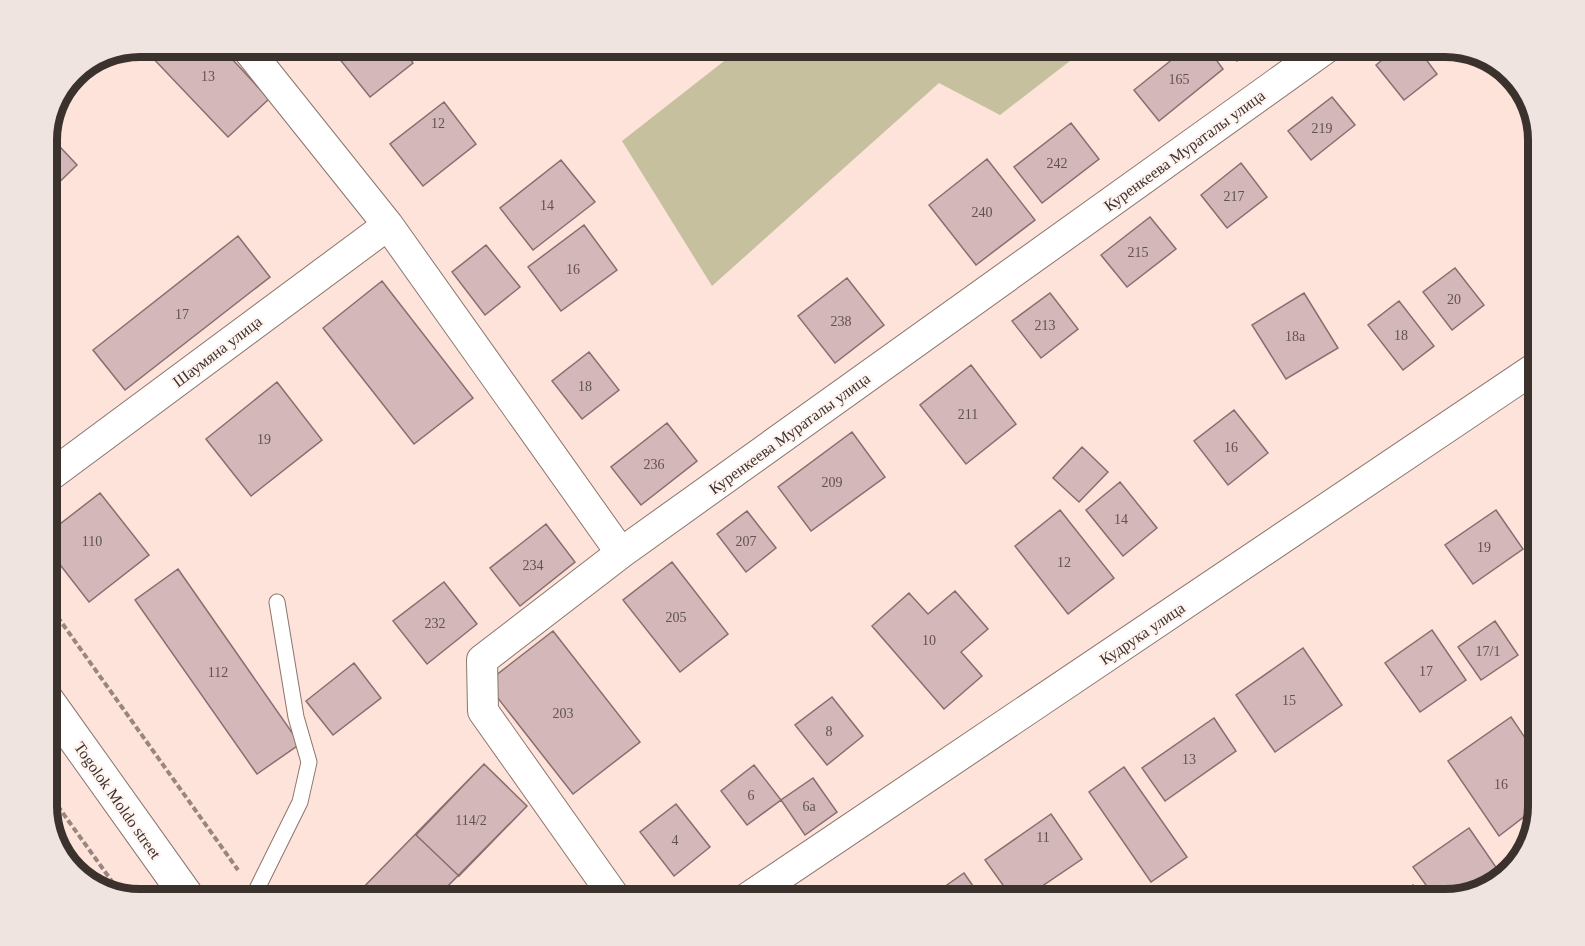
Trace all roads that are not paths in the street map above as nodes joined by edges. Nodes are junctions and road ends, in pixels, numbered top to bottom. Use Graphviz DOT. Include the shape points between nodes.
graph roads {
  1 [pos="254,57"];
  2 [pos="1314,57"];
  3 [pos="388,225"];
  4 [pos="1528,373"];
  5 [pos="57,471"];
  6 [pos="621,553"];
  7 [pos="277,602"];
  8 [pos="57,714"];
  9 [pos="181,889"];
  10 [pos="257,889"];
  11 [pos="608,889"];
  12 [pos="762,889"];
  1 -- 3 [label="street"];
  2 -- 6 [label="street, Куренкеева Мураталы улица"];
  3 -- 5 [label="street, Шаумяна улица"];
  3 -- 6 [label="street"];
  4 -- 12 [label="street, Кудрука улица"];
  6 -- 11 [label="street, Куренкеева Мураталы улица" via="482,660 483,711"];
  7 -- 10 [label="lane" via="296,717 309,762 300,802"];
  8 -- 9 [label="main road, Togolok Moldo street"];
}
